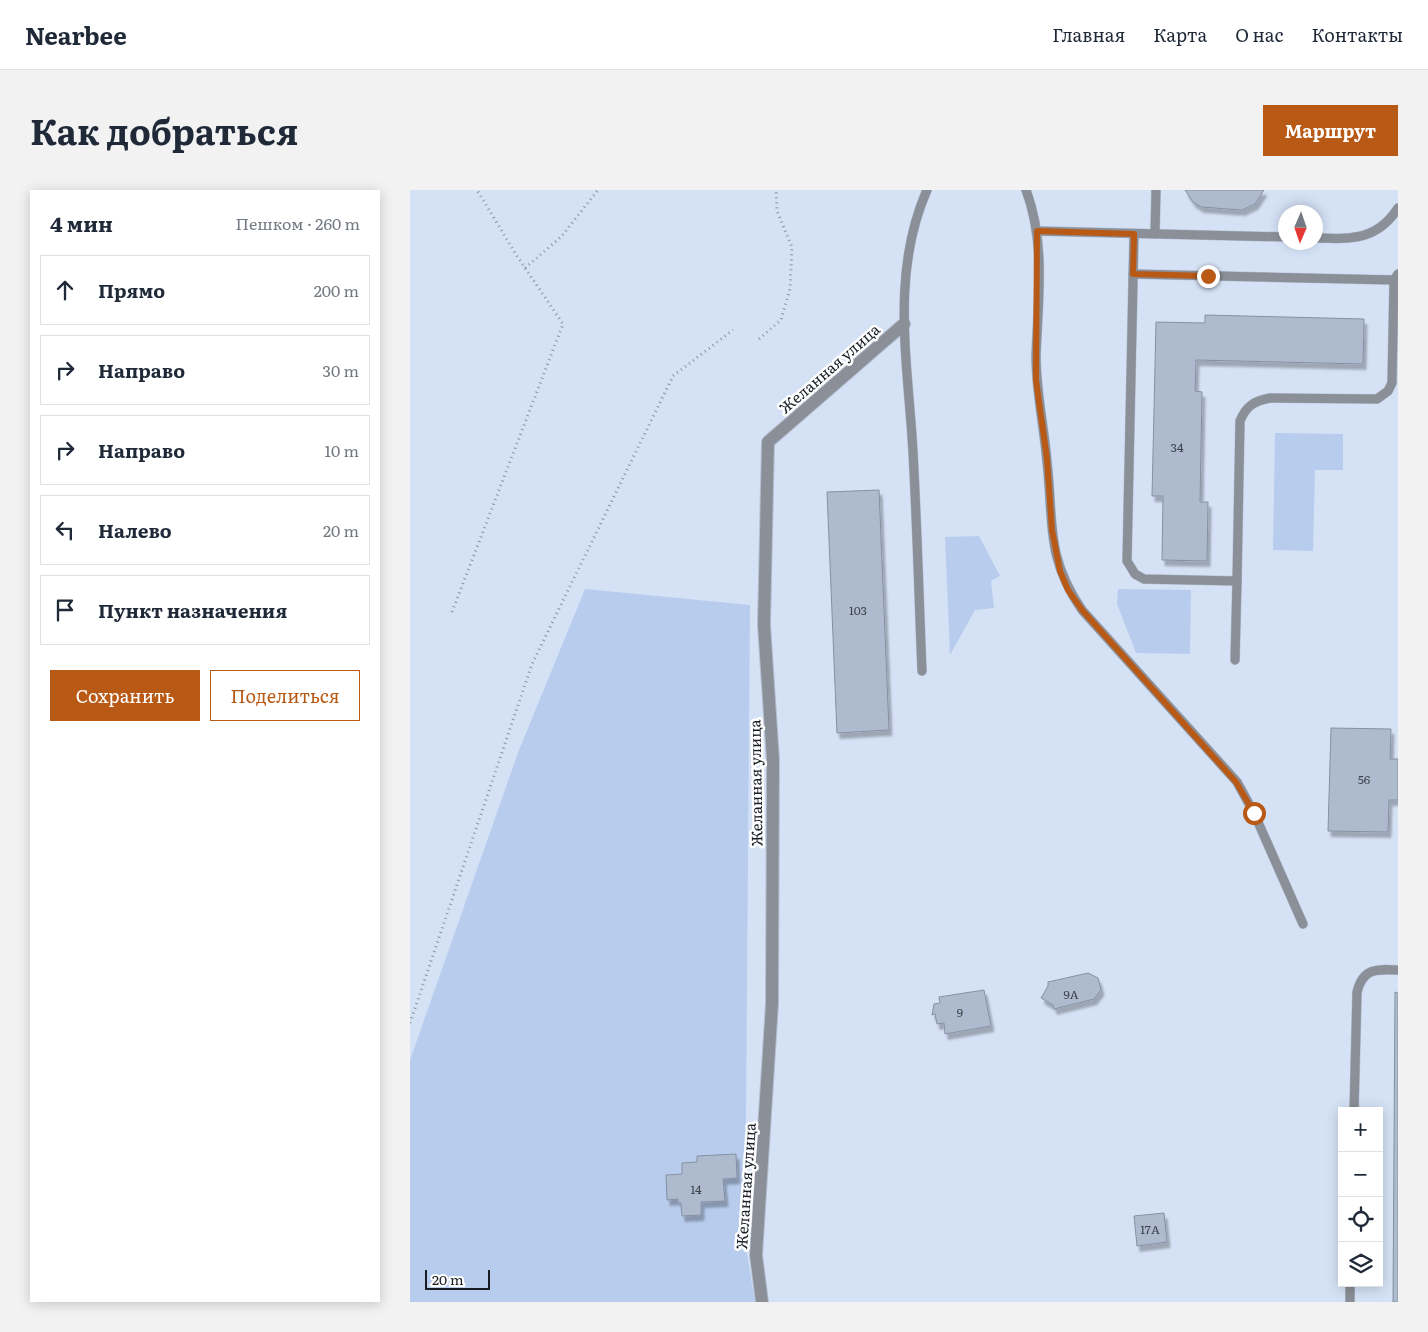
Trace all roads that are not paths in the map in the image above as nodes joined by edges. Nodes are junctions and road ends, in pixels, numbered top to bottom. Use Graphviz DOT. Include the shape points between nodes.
graph roads {
  1 [pos="927,190"];
  2 [pos="1026,190"];
  3 [pos="1156,190"];
  4 [pos="1398,208"];
  5 [pos="1037,231"];
  6 [pos="1134,234"];
  7 [pos="1155,234"];
  8 [pos="1278,237"];
  9 [pos="1323,238"];
  10 [pos="1133,274"];
  11 [pos="1396,277"];
  12 [pos="904,324"];
  13 [pos="1237,581"];
  14 [pos="1235,660"];
  15 [pos="922,671"];
  16 [pos="1303,924"];
  17 [pos="1398,970"];
  18 [pos="1354,1107"];
  19 [pos="1350,1287"];
  20 [pos="762,1302"];
  21 [pos="1350,1302"];
  1 -- 12 [label="lane" via="909,241 903,296"];
  2 -- 5 [label="lane"];
  3 -- 7 [label="lane"];
  4 -- 9 [label="lane" via="1370,234 1352,239"];
  5 -- 6 [label="lane"];
  5 -- 16 [label="lane" via="1036,380 1048,465 1052,530 1060,571 1082,610 1236,782 1254,813"];
  6 -- 7 [label="lane"];
  6 -- 10 [label="lane"];
  7 -- 8 [label="lane"];
  10 -- 11 [label="lane"];
  10 -- 13 [label="lane" via="1127,561 1135,574 1144,579"];
  11 -- 13 [label="lane" via="1392,383 1383,396 1367,400 1270,398 1257,400 1244,412 1240,421"];
  12 -- 15 [label="lane" via="913,449"];
  12 -- 20 [label="street, Желанная улица" via="768,442 764,625 773,760 772,995 756,1255"];
  13 -- 14 [label="lane"];
  17 -- 18 [label="lane" via="1371,971 1360,982 1357,992"];
  19 -- 21 [label="lane"];
}
